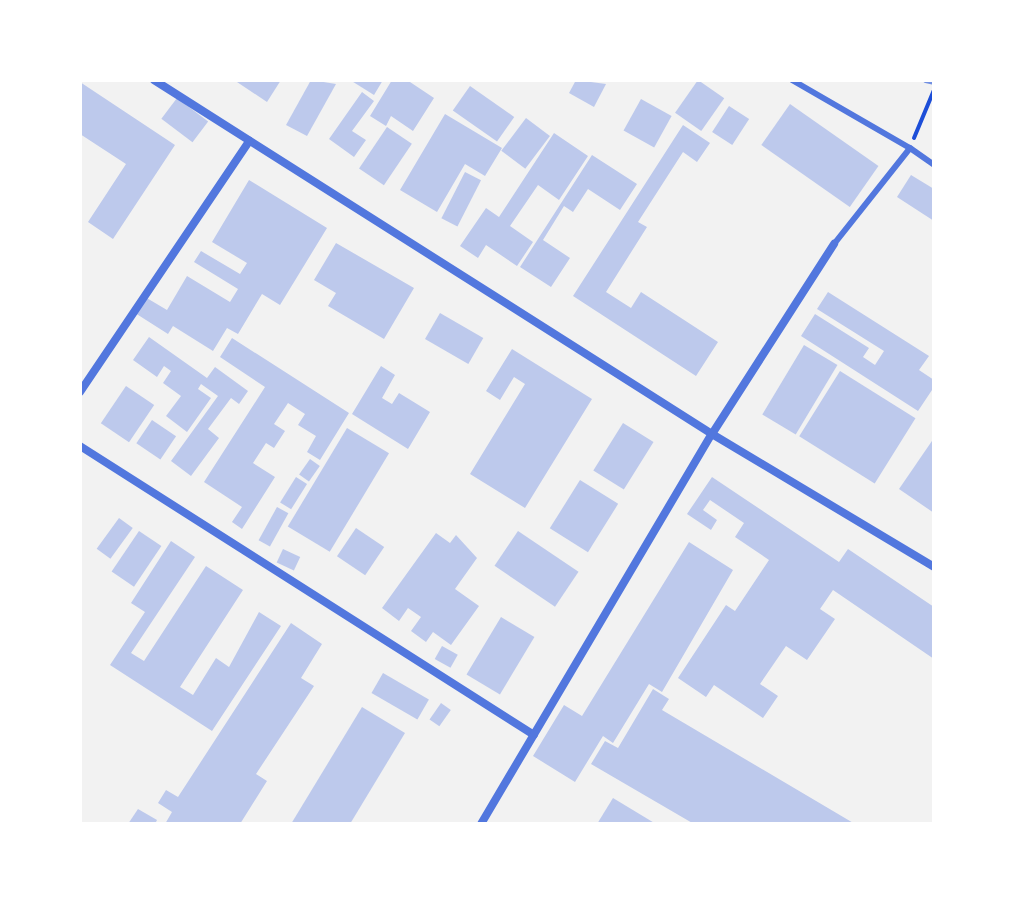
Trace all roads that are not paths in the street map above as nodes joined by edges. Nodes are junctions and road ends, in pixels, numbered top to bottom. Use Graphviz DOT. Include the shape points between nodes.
graph roads {
  1 [pos="154,80"];
  2 [pos="792,80"];
  3 [pos="249,141"];
  4 [pos="910,148"];
  5 [pos="934,165"];
  6 [pos="834,244"];
  7 [pos="80,392"];
  8 [pos="712,434"];
  9 [pos="80,446"];
  10 [pos="934,567"];
  11 [pos="534,735"];
  12 [pos="481,824"];
  1 -- 3 [label="street"];
  2 -- 4 [label="lane"];
  3 -- 7 [label="street"];
  3 -- 8 [label="street"];
  4 -- 5 [label="lane"];
  4 -- 6 [label="lane"];
  6 -- 8 [label="street"];
  8 -- 10 [label="street"];
  8 -- 11 [label="street"];
  9 -- 11 [label="street"];
  11 -- 12 [label="street"];
}
